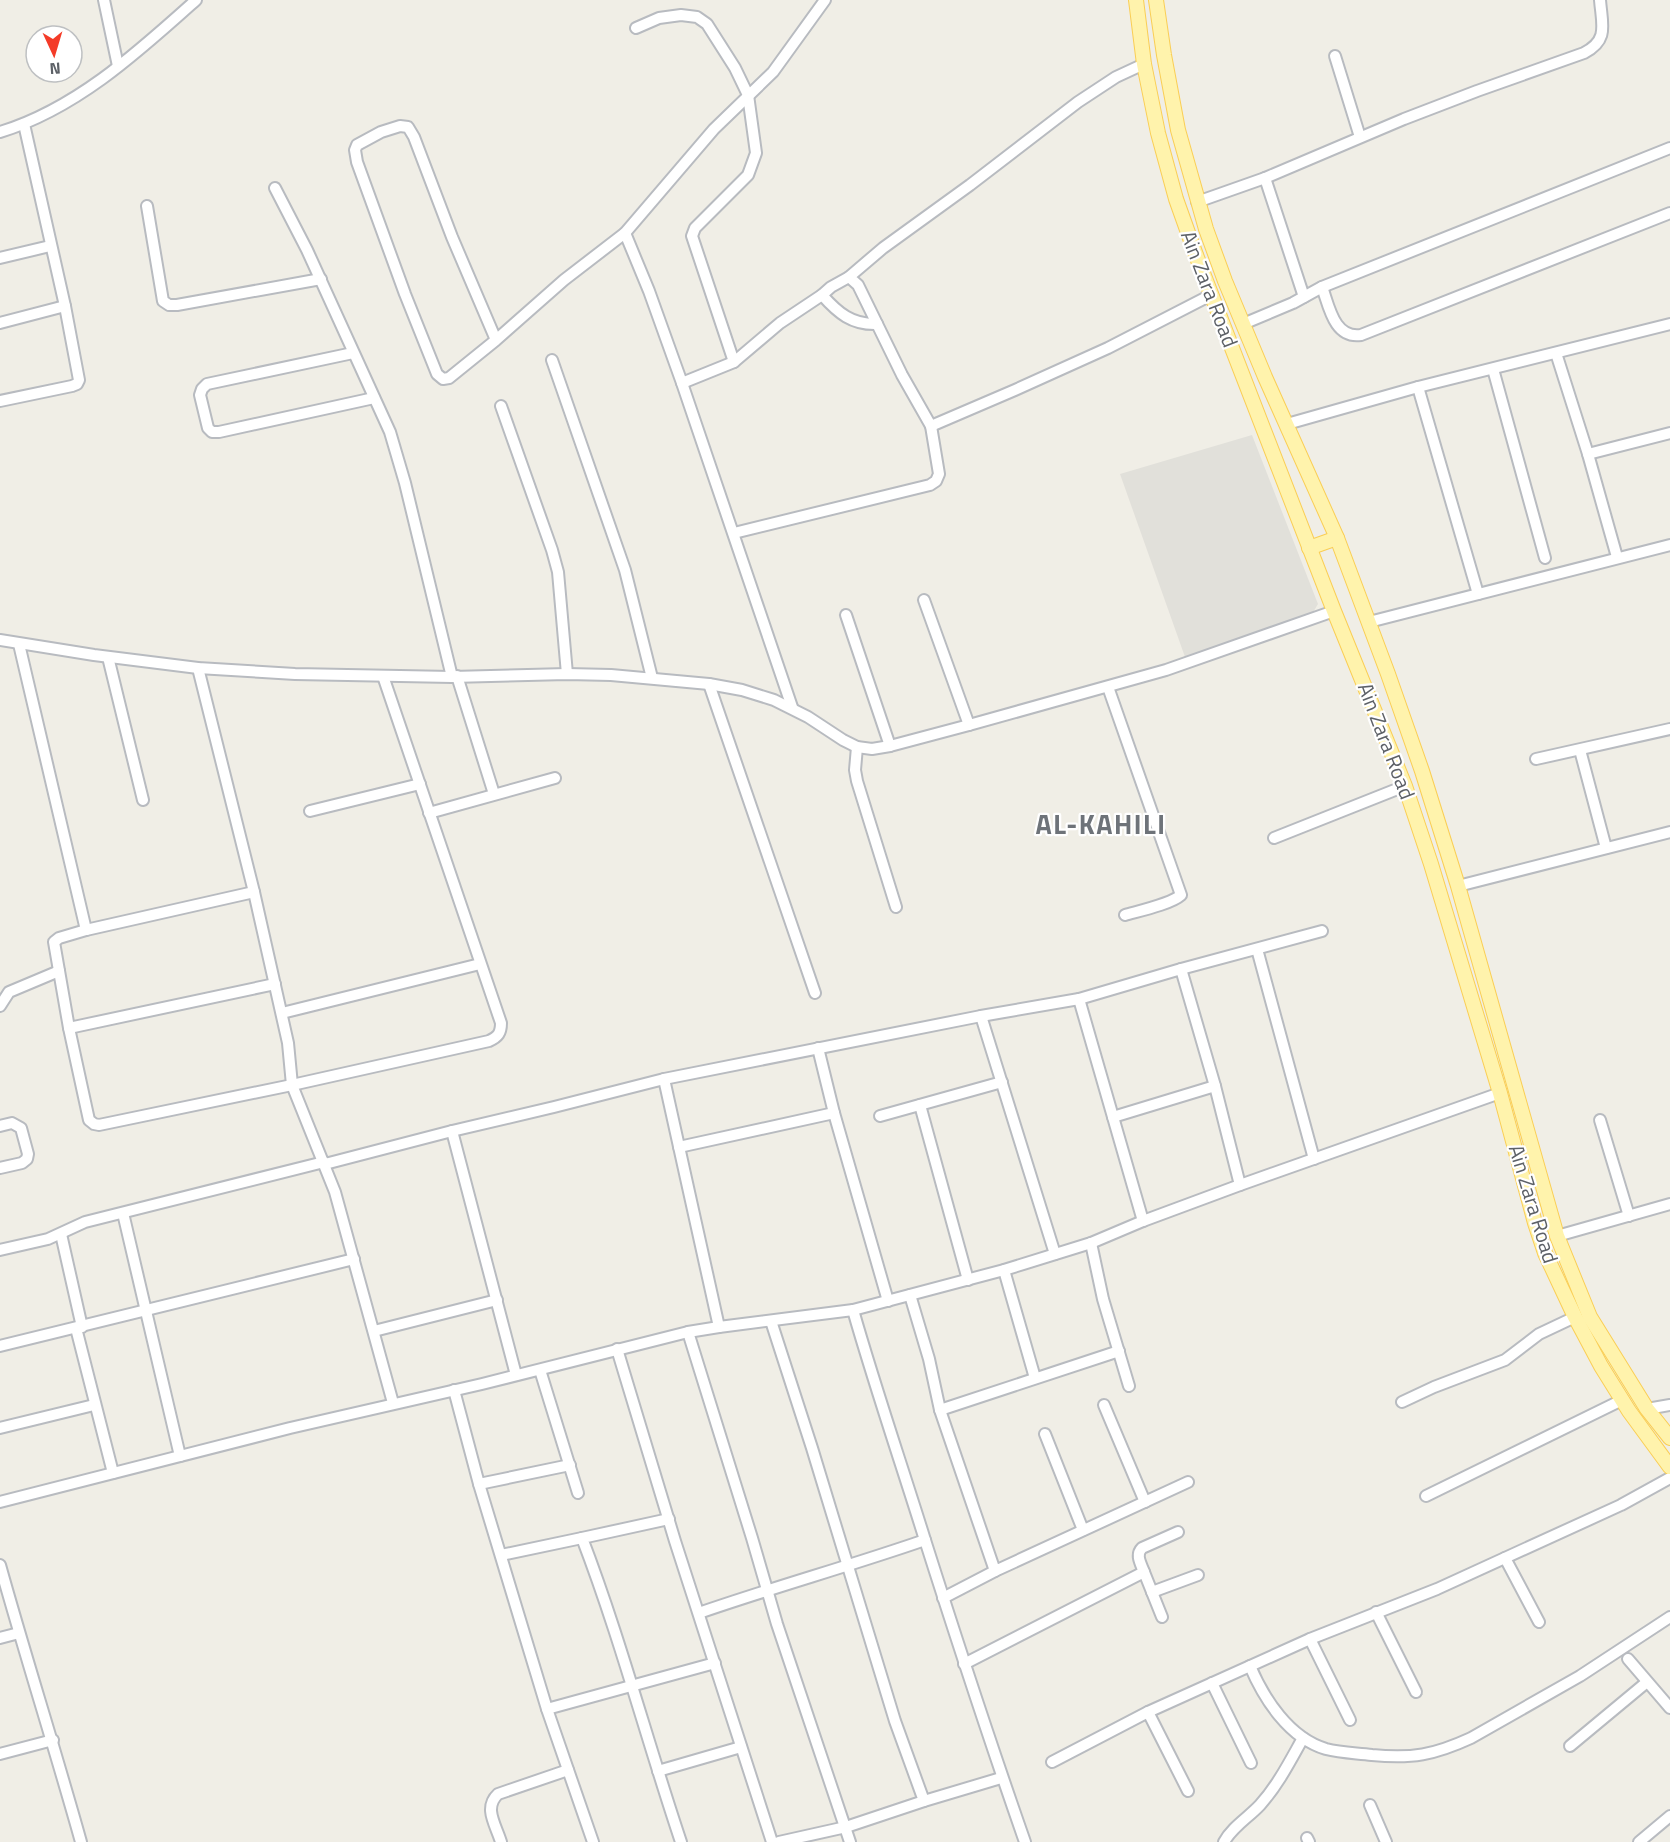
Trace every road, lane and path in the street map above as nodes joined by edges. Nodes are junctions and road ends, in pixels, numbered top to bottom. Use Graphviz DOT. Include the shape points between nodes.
graph roads {
  1 [pos="104,0"];
  2 [pos="196,0"];
  3 [pos="1136,0"];
  4 [pos="1156,0"];
  5 [pos="1600,0"];
  6 [pos="823,1"];
  7 [pos="636,28"];
  8 [pos="1335,56"];
  9 [pos="1144,64"];
  10 [pos="118,66"];
  11 [pos="748,95"];
  12 [pos="24,124"];
  13 [pos="0,132"];
  14 [pos="1360,137"];
  15 [pos="1670,148"];
  16 [pos="1265,178"];
  17 [pos="275,188"];
  18 [pos="1197,202"];
  19 [pos="147,206"];
  20 [pos="1670,213"];
  21 [pos="625,232"];
  22 [pos="50,246"];
  23 [pos="0,258"];
  24 [pos="849,277"];
  25 [pos="321,279"];
  26 [pos="1322,287"];
  27 [pos="822,295"];
  28 [pos="1211,296"];
  29 [pos="1304,297"];
  30 [pos="65,306"];
  31 [pos="0,323"];
  32 [pos="877,324"];
  33 [pos="1243,324"];
  34 [pos="1670,324"];
  35 [pos="496,340"];
  36 [pos="353,353"];
  37 [pos="1556,353"];
  38 [pos="552,360"];
  39 [pos="734,362"];
  40 [pos="1492,369"];
  41 [pos="682,383"];
  42 [pos="1418,387"];
  43 [pos="374,398"];
  44 [pos="0,401"];
  45 [pos="501,406"];
  46 [pos="1287,424"];
  47 [pos="931,426"];
  48 [pos="1670,433"];
  49 [pos="1587,454"];
  50 [pos="734,533"];
  51 [pos="1337,538"];
  52 [pos="1670,545"];
  53 [pos="1309,548"];
  54 [pos="1617,557"];
  55 [pos="1545,558"];
  56 [pos="1478,594"];
  57 [pos="924,600"];
  58 [pos="1334,611"];
  59 [pos="846,615"];
  60 [pos="1369,622"];
  61 [pos="0,640"];
  62 [pos="19,644"];
  63 [pos="108,657"];
  64 [pos="198,668"];
  65 [pos="567,674"];
  66 [pos="1388,674"];
  67 [pos="383,676"];
  68 [pos="454,676"];
  69 [pos="652,678"];
  70 [pos="709,684"];
  71 [pos="1365,686"];
  72 [pos="1108,687"];
  73 [pos="792,707"];
  74 [pos="969,725"];
  75 [pos="1670,729"];
  76 [pos="890,746"];
  77 [pos="857,747"];
  78 [pos="1580,750"];
  79 [pos="1536,759"];
  80 [pos="555,778"];
  81 [pos="420,784"];
  82 [pos="1405,786"];
  83 [pos="494,794"];
  84 [pos="143,800"];
  85 [pos="310,811"];
  86 [pos="429,813"];
  87 [pos="1670,832"];
  88 [pos="1274,838"];
  89 [pos="1606,848"];
  90 [pos="1458,886"];
  91 [pos="254,892"];
  92 [pos="896,907"];
  93 [pos="1125,915"];
  94 [pos="86,930"];
  95 [pos="1322,931"];
  96 [pos="1257,949"];
  97 [pos="480,964"];
  98 [pos="1181,969"];
  99 [pos="59,971"];
  100 [pos="275,984"];
  101 [pos="815,993"];
  102 [pos="1079,999"];
  103 [pos="0,1006"];
  104 [pos="282,1013"];
  105 [pos="981,1016"];
  106 [pos="69,1028"];
  107 [pos="818,1048"];
  108 [pos="664,1079"];
  109 [pos="1002,1082"];
  110 [pos="292,1085"];
  111 [pos="1215,1086"];
  112 [pos="1500,1093"];
  113 [pos="920,1105"];
  114 [pos="834,1113"];
  115 [pos="880,1116"];
  116 [pos="1113,1117"];
  117 [pos="1600,1120"];
  118 [pos="0,1126"];
  119 [pos="452,1131"];
  120 [pos="679,1147"];
  121 [pos="1314,1159"];
  122 [pos="324,1163"];
  123 [pos="0,1168"];
  124 [pos="1240,1185"];
  125 [pos="1670,1204"];
  126 [pos="123,1213"];
  127 [pos="1629,1216"];
  128 [pos="1143,1221"];
  129 [pos="61,1234"];
  130 [pos="1557,1236"];
  131 [pos="1091,1243"];
  132 [pos="0,1250"];
  133 [pos="1054,1254"];
  134 [pos="354,1259"];
  135 [pos="1004,1270"];
  136 [pos="968,1280"];
  137 [pos="910,1295"];
  138 [pos="497,1300"];
  139 [pos="888,1301"];
  140 [pos="853,1310"];
  141 [pos="146,1311"];
  142 [pos="1575,1317"];
  143 [pos="771,1321"];
  144 [pos="79,1327"];
  145 [pos="719,1327"];
  146 [pos="374,1331"];
  147 [pos="688,1332"];
  148 [pos="0,1346"];
  149 [pos="617,1349"];
  150 [pos="1119,1351"];
  151 [pos="540,1370"];
  152 [pos="516,1375"];
  153 [pos="1035,1378"];
  154 [pos="1129,1386"];
  155 [pos="454,1390"];
  156 [pos="1622,1400"];
  157 [pos="1402,1402"];
  158 [pos="393,1403"];
  159 [pos="94,1405"];
  160 [pos="1104,1405"];
  161 [pos="1670,1405"];
  162 [pos="1647,1409"];
  163 [pos="940,1410"];
  164 [pos="0,1428"];
  165 [pos="1045,1434"];
  166 [pos="1670,1438"];
  167 [pos="180,1456"];
  168 [pos="570,1465"];
  169 [pos="1670,1467"];
  170 [pos="113,1473"];
  171 [pos="1670,1478"];
  172 [pos="1188,1482"];
  173 [pos="478,1484"];
  174 [pos="578,1493"];
  175 [pos="1426,1496"];
  176 [pos="0,1502"];
  177 [pos="1145,1502"];
  178 [pos="669,1519"];
  179 [pos="1083,1530"];
  180 [pos="1178,1532"];
  181 [pos="582,1538"];
  182 [pos="925,1540"];
  183 [pos="501,1556"];
  184 [pos="1505,1558"];
  185 [pos="0,1565"];
  186 [pos="849,1566"];
  187 [pos="996,1571"];
  188 [pos="1144,1572"];
  189 [pos="1198,1575"];
  190 [pos="767,1590"];
  191 [pos="1152,1592"];
  192 [pos="943,1598"];
  193 [pos="1376,1612"];
  194 [pos="699,1613"];
  195 [pos="1162,1617"];
  196 [pos="1670,1617"];
  197 [pos="1539,1622"];
  198 [pos="19,1634"];
  199 [pos="0,1638"];
  200 [pos="1310,1639"];
  201 [pos="1628,1659"];
  202 [pos="716,1663"];
  203 [pos="964,1664"];
  204 [pos="1250,1666"];
  205 [pos="1647,1682"];
  206 [pos="1212,1683"];
  207 [pos="631,1685"];
  208 [pos="1416,1692"];
  209 [pos="1670,1708"];
  210 [pos="547,1709"];
  211 [pos="1148,1712"];
  212 [pos="1350,1720"];
  213 [pos="1303,1738"];
  214 [pos="52,1740"];
  215 [pos="1570,1746"];
  216 [pos="741,1748"];
  217 [pos="0,1754"];
  218 [pos="1052,1762"];
  219 [pos="1251,1762"];
  220 [pos="568,1770"];
  221 [pos="658,1771"];
  222 [pos="1001,1778"];
  223 [pos="1188,1791"];
  224 [pos="924,1801"];
  225 [pos="1370,1805"];
  226 [pos="1670,1816"];
  227 [pos="846,1827"];
  228 [pos="1381,1841"];
  229 [pos="81,1842"];
  230 [pos="501,1842"];
  231 [pos="593,1842"];
  232 [pos="681,1842"];
  233 [pos="772,1842"];
  234 [pos="779,1842"];
  235 [pos="850,1842"];
  236 [pos="1025,1842"];
  237 [pos="1224,1842"];
  238 [pos="1639,1842"];
  1 -- 10 [label="street"];
  2 -- 10 [label="street"];
  3 -- 9 [label="main road, Ain Zara Road"];
  4 -- 18 [label="main road, Ain Zara Road" via="1170,93"];
  5 -- 14 [label="street" via="1602,31 1594,48"];
  6 -- 11 [label="street" via="773,72"];
  7 -- 11 [label="street" via="660,18 696,17 707,24"];
  8 -- 14 [label="street"];
  9 -- 24 [label="street" via="1077,102"];
  9 -- 28 [label="main road, Ain Zara Road" via="1176,199"];
  10 -- 12 [label="street" via="89,89"];
  11 -- 21 [label="street"];
  11 -- 39 [label="street" via="756,153 748,175 695,228 692,236"];
  12 -- 13 [label="street"];
  12 -- 22 [label="street"];
  14 -- 16 [label="street"];
  15 -- 26 [label="street"];
  16 -- 18 [label="street"];
  16 -- 29 [label="street"];
  17 -- 25 [label="street"];
  18 -- 33 [label="main road, Ain Zara Road"];
  19 -- 25 [label="street" via="163,301 169,305"];
  20 -- 26 [label="street" via="1361,335 1348,334 1337,326"];
  21 -- 35 [label="street"];
  21 -- 41 [label="street"];
  22 -- 23 [label="street"];
  22 -- 30 [label="street"];
  24 -- 27 [label="street"];
  24 -- 32 [label="street" via="858,285"];
  25 -- 36 [label="street"];
  26 -- 29 [label="street"];
  27 -- 32 [label="street" via="838,312 864,324"];
  27 -- 39 [label="street" via="780,323"];
  28 -- 47 [label="street" via="1099,352"];
  28 -- 53 [label="main road, Ain Zara Road"];
  29 -- 33 [label="street"];
  30 -- 31 [label="street"];
  30 -- 44 [label="street" via="77,384"];
  32 -- 47 [label="street"];
  33 -- 46 [label="main road, Ain Zara Road"];
  34 -- 37 [label="street"];
  35 -- 35 [label="street" via="449,378 437,374 357,162 357,145 381,132 408,127"];
  36 -- 43 [label="street"];
  36 -- 43 [label="street" via="207,384 200,395 208,428 219,432"];
  37 -- 40 [label="street"];
  37 -- 49 [label="street"];
  38 -- 69 [label="street" via="625,570"];
  39 -- 41 [label="street"];
  40 -- 42 [label="street"];
  40 -- 55 [label="street"];
  41 -- 50 [label="street"];
  42 -- 46 [label="street"];
  42 -- 56 [label="street"];
  43 -- 68 [label="street" via="398,456"];
  45 -- 65 [label="street" via="558,572"];
  46 -- 51 [label="main road, Ain Zara Road"];
  47 -- 50 [label="street" via="939,474 930,485"];
  48 -- 49 [label="street"];
  49 -- 54 [label="street"];
  50 -- 73 [label="street"];
  51 -- 53 [label="main road"];
  51 -- 60 [label="main road, Ain Zara Road"];
  52 -- 54 [label="street"];
  53 -- 58 [label="main road, Ain Zara Road"];
  54 -- 56 [label="street"];
  56 -- 60 [label="street"];
  57 -- 74 [label="street"];
  58 -- 71 [label="main road, Ain Zara Road"];
  58 -- 72 [label="street"];
  59 -- 76 [label="street"];
  60 -- 66 [label="main road, Ain Zara Road"];
  61 -- 62 [label="street"];
  62 -- 63 [label="street"];
  62 -- 94 [label="street"];
  63 -- 64 [label="street"];
  63 -- 84 [label="street"];
  64 -- 67 [label="street"];
  64 -- 91 [label="street"];
  65 -- 68 [label="street"];
  65 -- 69 [label="street"];
  66 -- 71 [label="main road"];
  66 -- 90 [label="main road, Ain Zara Road"];
  67 -- 68 [label="street"];
  67 -- 81 [label="street"];
  68 -- 83 [label="street"];
  69 -- 70 [label="street"];
  70 -- 73 [label="street" via="742,690"];
  70 -- 101 [label="street"];
  71 -- 82 [label="main road, Ain Zara Road"];
  72 -- 74 [label="street"];
  72 -- 93 [label="street" via="1181,895"];
  73 -- 77 [label="street"];
  74 -- 76 [label="street"];
  75 -- 78 [label="street"];
  76 -- 77 [label="street"];
  77 -- 92 [label="street" via="857,781"];
  78 -- 79 [label="street"];
  78 -- 89 [label="street"];
  80 -- 83 [label="street"];
  81 -- 85 [label="street"];
  81 -- 86 [label="street"];
  82 -- 88 [label="street"];
  82 -- 112 [label="main road, Ain Zara Road"];
  83 -- 86 [label="street"];
  86 -- 97 [label="street"];
  87 -- 89 [label="street"];
  89 -- 90 [label="street"];
  90 -- 130 [label="main road, Ain Zara Road"];
  91 -- 94 [label="street"];
  91 -- 100 [label="street"];
  94 -- 99 [label="street" via="54,942"];
  95 -- 96 [label="street"];
  96 -- 98 [label="street"];
  96 -- 121 [label="street"];
  97 -- 104 [label="street"];
  97 -- 110 [label="street" via="501,1023 497,1038"];
  98 -- 102 [label="street"];
  98 -- 111 [label="street"];
  99 -- 103 [label="street" via="9,992"];
  99 -- 106 [label="street"];
  100 -- 104 [label="street"];
  100 -- 106 [label="street"];
  102 -- 105 [label="street"];
  102 -- 116 [label="street"];
  104 -- 110 [label="street"];
  105 -- 107 [label="street"];
  105 -- 109 [label="street"];
  106 -- 110 [label="street" via="89,1120 94,1124"];
  107 -- 108 [label="street"];
  107 -- 114 [label="street"];
  108 -- 119 [label="street"];
  108 -- 120 [label="street"];
  109 -- 113 [label="street"];
  109 -- 133 [label="street"];
  110 -- 122 [label="street"];
  111 -- 116 [label="street"];
  111 -- 124 [label="street"];
  112 -- 121 [label="street"];
  112 -- 142 [label="main road, Ain Zara Road" via="1545,1253"];
  113 -- 115 [label="street"];
  113 -- 136 [label="street"];
  114 -- 120 [label="street"];
  114 -- 139 [label="street"];
  116 -- 128 [label="street"];
  117 -- 127 [label="street"];
  118 -- 123 [label="street" via="12,1123 21,1128 28,1154 22,1163"];
  119 -- 122 [label="street"];
  119 -- 138 [label="street"];
  120 -- 145 [label="street"];
  121 -- 124 [label="street"];
  122 -- 126 [label="street"];
  122 -- 134 [label="street"];
  124 -- 128 [label="street"];
  125 -- 127 [label="street"];
  126 -- 129 [label="street" via="85,1222"];
  126 -- 141 [label="street"];
  127 -- 130 [label="street"];
  128 -- 131 [label="street"];
  129 -- 132 [label="street"];
  129 -- 144 [label="street"];
  130 -- 162 [label="main road, Ain Zara Road" via="1590,1317"];
  131 -- 133 [label="street"];
  131 -- 150 [label="street"];
  133 -- 135 [label="street"];
  134 -- 141 [label="street"];
  134 -- 146 [label="street"];
  135 -- 136 [label="street"];
  135 -- 153 [label="street"];
  136 -- 137 [label="street"];
  137 -- 139 [label="street"];
  137 -- 163 [label="street"];
  138 -- 146 [label="street"];
  138 -- 152 [label="street"];
  139 -- 140 [label="street"];
  140 -- 143 [label="street"];
  140 -- 182 [label="street"];
  141 -- 144 [label="street"];
  141 -- 167 [label="street"];
  142 -- 156 [label="main road, Ain Zara Road"];
  142 -- 157 [label="street" via="1539,1334 1505,1360"];
  143 -- 145 [label="street"];
  143 -- 186 [label="street"];
  144 -- 148 [label="street"];
  144 -- 159 [label="street"];
  145 -- 147 [label="street"];
  146 -- 158 [label="street"];
  147 -- 149 [label="street"];
  147 -- 190 [label="street"];
  149 -- 151 [label="street"];
  149 -- 178 [label="street"];
  150 -- 153 [label="street"];
  150 -- 154 [label="street"];
  151 -- 152 [label="street"];
  151 -- 168 [label="street"];
  152 -- 155 [label="street"];
  153 -- 163 [label="street"];
  155 -- 158 [label="street"];
  155 -- 173 [label="street"];
  156 -- 169 [label="main road, Ain Zara Road"];
  156 -- 175 [label="street"];
  158 -- 167 [label="street"];
  159 -- 164 [label="street"];
  159 -- 170 [label="street"];
  160 -- 177 [label="street"];
  161 -- 162 [label="street"];
  162 -- 166 [label="main road, Ain Zara Road"];
  163 -- 187 [label="street"];
  165 -- 179 [label="street"];
  167 -- 170 [label="street"];
  168 -- 173 [label="street"];
  168 -- 174 [label="street"];
  170 -- 176 [label="street"];
  171 -- 184 [label="street"];
  172 -- 177 [label="street"];
  173 -- 183 [label="street"];
  177 -- 179 [label="street"];
  178 -- 181 [label="street"];
  178 -- 194 [label="street"];
  179 -- 187 [label="street"];
  180 -- 188 [label="street" via="1139,1551"];
  181 -- 183 [label="street"];
  181 -- 207 [label="street"];
  182 -- 186 [label="street"];
  182 -- 192 [label="street"];
  183 -- 210 [label="street"];
  184 -- 193 [label="street"];
  184 -- 197 [label="street"];
  185 -- 198 [label="street"];
  186 -- 190 [label="street"];
  186 -- 224 [label="street" via="895,1721"];
  187 -- 192 [label="street"];
  188 -- 191 [label="street"];
  188 -- 203 [label="street"];
  189 -- 191 [label="street"];
  190 -- 194 [label="street"];
  190 -- 227 [label="street"];
  191 -- 195 [label="street"];
  192 -- 203 [label="street"];
  193 -- 200 [label="street"];
  193 -- 208 [label="street"];
  194 -- 202 [label="street"];
  196 -- 213 [label="street" via="1553,1692 1451,1747 1403,1757 1338,1752"];
  198 -- 199 [label="street"];
  198 -- 214 [label="street"];
  200 -- 204 [label="street"];
  200 -- 212 [label="street"];
  201 -- 205 [label="street"];
  202 -- 207 [label="street"];
  202 -- 216 [label="street"];
  203 -- 222 [label="street"];
  204 -- 206 [label="street"];
  204 -- 213 [label="street" via="1271,1704"];
  205 -- 209 [label="street"];
  205 -- 215 [label="street"];
  206 -- 211 [label="street"];
  206 -- 219 [label="street"];
  207 -- 210 [label="street"];
  207 -- 221 [label="street"];
  210 -- 220 [label="street"];
  211 -- 218 [label="street"];
  211 -- 223 [label="street"];
  213 -- 237 [label="street" via="1268,1796"];
  214 -- 217 [label="street"];
  214 -- 229 [label="street"];
  216 -- 221 [label="street"];
  216 -- 233 [label="street"];
  220 -- 230 [label="street" via="493,1799 491,1811"];
  220 -- 231 [label="street"];
  221 -- 232 [label="street"];
  222 -- 224 [label="street"];
  222 -- 236 [label="street"];
  224 -- 227 [label="street"];
  225 -- 228 [label="street"];
  226 -- 238 [label="street"];
  227 -- 234 [label="street"];
  227 -- 235 [label="street"];
}
